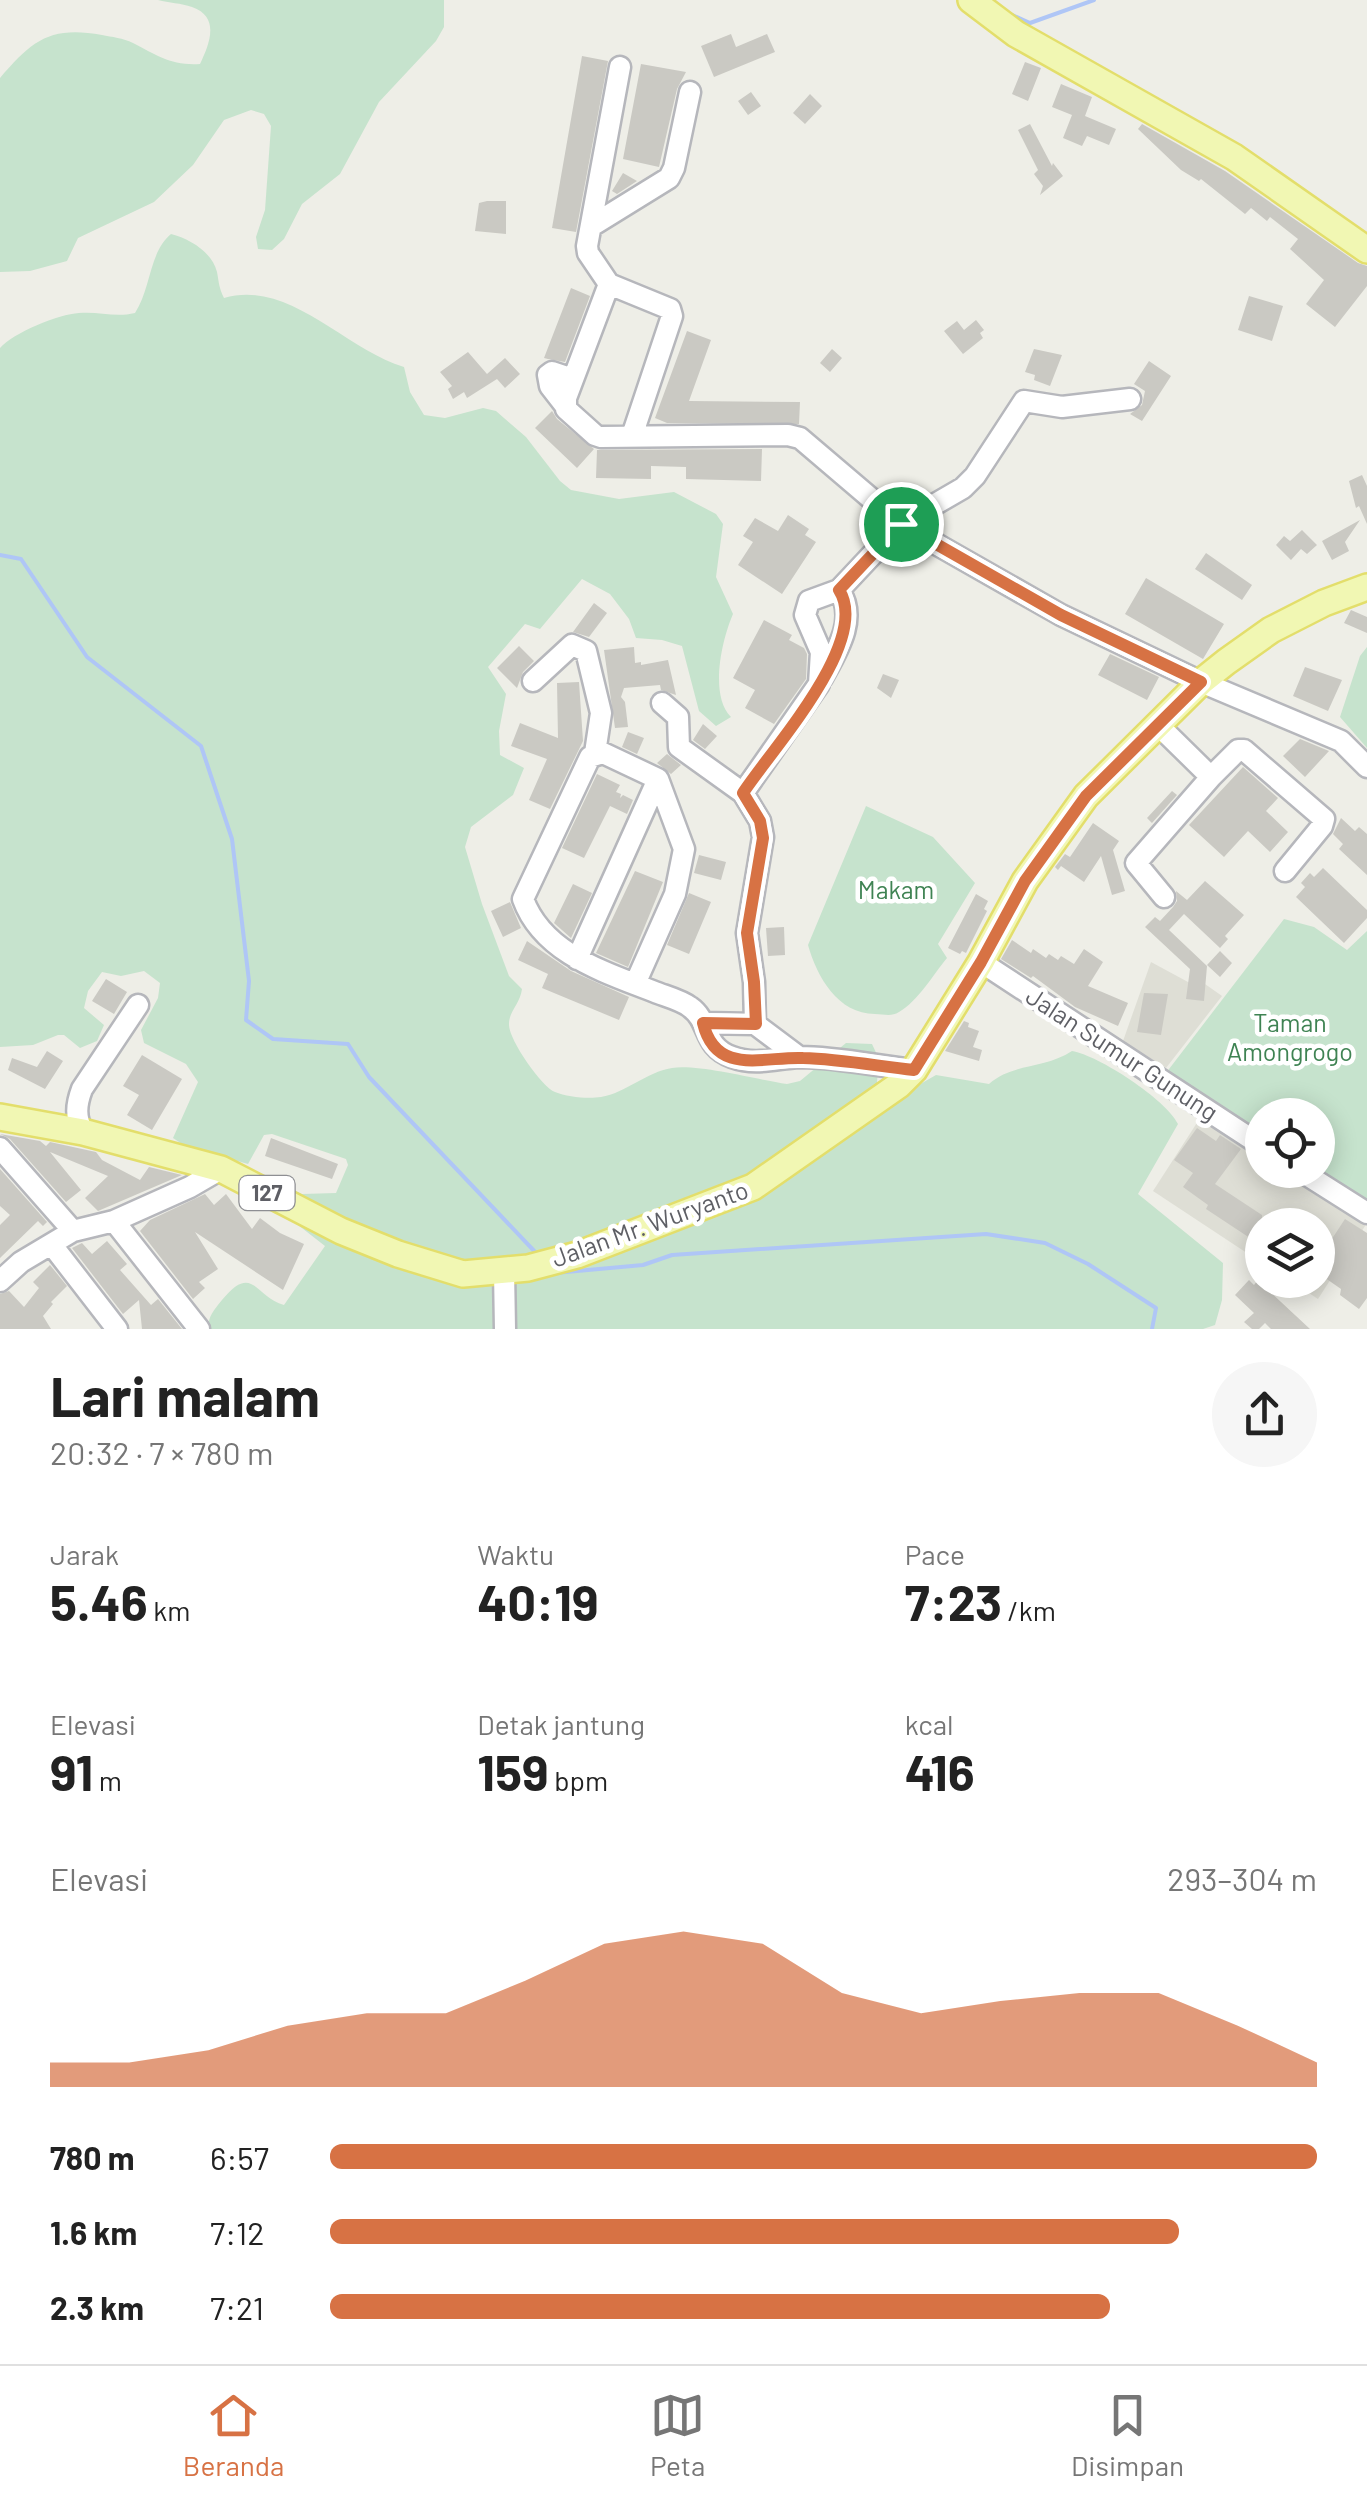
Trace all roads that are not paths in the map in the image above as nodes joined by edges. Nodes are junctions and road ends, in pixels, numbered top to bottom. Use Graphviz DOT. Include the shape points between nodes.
graph roads {
  1 [pos="971,0"];
  2 [pos="620,66"];
  3 [pos="690,92"];
  4 [pos="594,225"];
  5 [pos="1367,250"];
  6 [pos="609,284"];
  7 [pos="1130,399"];
  8 [pos="632,436"];
  9 [pos="901,524"];
  10 [pos="1367,588"];
  11 [pos="839,590"];
  12 [pos="533,681"];
  13 [pos="1201,682"];
  14 [pos="819,684"];
  15 [pos="662,703"];
  16 [pos="1158,725"];
  17 [pos="595,753"];
  18 [pos="1367,767"];
  19 [pos="1211,777"];
  20 [pos="658,778"];
  21 [pos="743,793"];
  22 [pos="1286,870"];
  23 [pos="1164,897"];
  24 [pos="577,960"];
  25 [pos="981,962"];
  26 [pos="635,984"];
  27 [pos="138,1006"];
  28 [pos="703,1023"];
  29 [pos="756,1024"];
  30 [pos="799,1057"];
  31 [pos="914,1070"];
  32 [pos="0,1117"];
  33 [pos="84,1132"];
  34 [pos="1245,1135"];
  35 [pos="0,1148"];
  36 [pos="220,1169"];
  37 [pos="1327,1188"];
  38 [pos="1367,1213"];
  39 [pos="114,1221"];
  40 [pos="73,1231"];
  41 [pos="52,1244"];
  42 [pos="516,1269"];
  43 [pos="0,1281"];
  44 [pos="117,1329"];
  45 [pos="199,1329"];
  46 [pos="505,1329"];
  1 -- 5 [label="main road" via="1016,34 1234,158"];
  2 -- 4 [label="street"];
  3 -- 4 [label="street" via="669,178"];
  4 -- 6 [label="street" via="588,253"];
  6 -- 8 [label="street" via="672,316"];
  6 -- 8 [label="street" via="564,404 594,435"];
  7 -- 9 [label="street" via="1062,407 1024,402 975,476"];
  8 -- 9 [label="street" via="795,436"];
  9 -- 11 [label="street"];
  9 -- 13 [label="street" via="1061,615"];
  10 -- 13 [label="main road, Jalan Mr. Wuryanto / 127" via="1272,630"];
  11 -- 14 [label="street" via="846,601 844,632"];
  11 -- 14 [label="street" via="816,596 804,615 821,652"];
  12 -- 17 [label="street" via="572,644 586,651 602,713"];
  13 -- 16 [label="main road, Jalan Mr. Wuryanto / 127"];
  13 -- 18 [label="street" via="1341,741"];
  14 -- 21 [label="street"];
  15 -- 21 [label="street" via="678,718 678,748"];
  16 -- 19 [label="street"];
  16 -- 25 [label="main road, Jalan Mr. Wuryanto / 127" via="1086,796 1025,881"];
  17 -- 20 [label="street"];
  17 -- 24 [label="street" via="523,899 538,930"];
  19 -- 22 [label="street" via="1244,750 1324,820"];
  19 -- 23 [label="street" via="1136,863"];
  20 -- 24 [label="street"];
  20 -- 26 [label="street" via="684,849 675,894"];
  21 -- 29 [label="street" via="763,838 747,933"];
  24 -- 26 [label="street"];
  25 -- 31 [label="main road, Jalan Mr. Wuryanto / 127"];
  25 -- 34 [label="street, Jalan Sumur Gunung"];
  26 -- 28 [label="street" via="691,1007"];
  27 -- 33 [label="street" via="82,1089 76,1104"];
  28 -- 29 [label="street"];
  28 -- 30 [label="street" via="707,1038 730,1056 752,1062"];
  29 -- 30 [label="street"];
  30 -- 31 [label="street"];
  31 -- 42 [label="main road, Jalan Mr. Wuryanto / 127" via="753,1187 576,1255"];
  32 -- 33 [label="main road, Jalan Mr. Wuryanto / 127"];
  33 -- 36 [label="main road, Jalan Mr. Wuryanto / 127"];
  35 -- 40 [label="street"];
  36 -- 39 [label="street"];
  36 -- 42 [label="main road, Jalan Mr. Wuryanto / 127" via="398,1254 462,1274"];
  37 -- 38 [label="street"];
  39 -- 40 [label="street"];
  39 -- 45 [label="street"];
  40 -- 41 [label="street"];
  41 -- 43 [label="street"];
  41 -- 44 [label="street"];
  42 -- 46 [label="street"];
}
